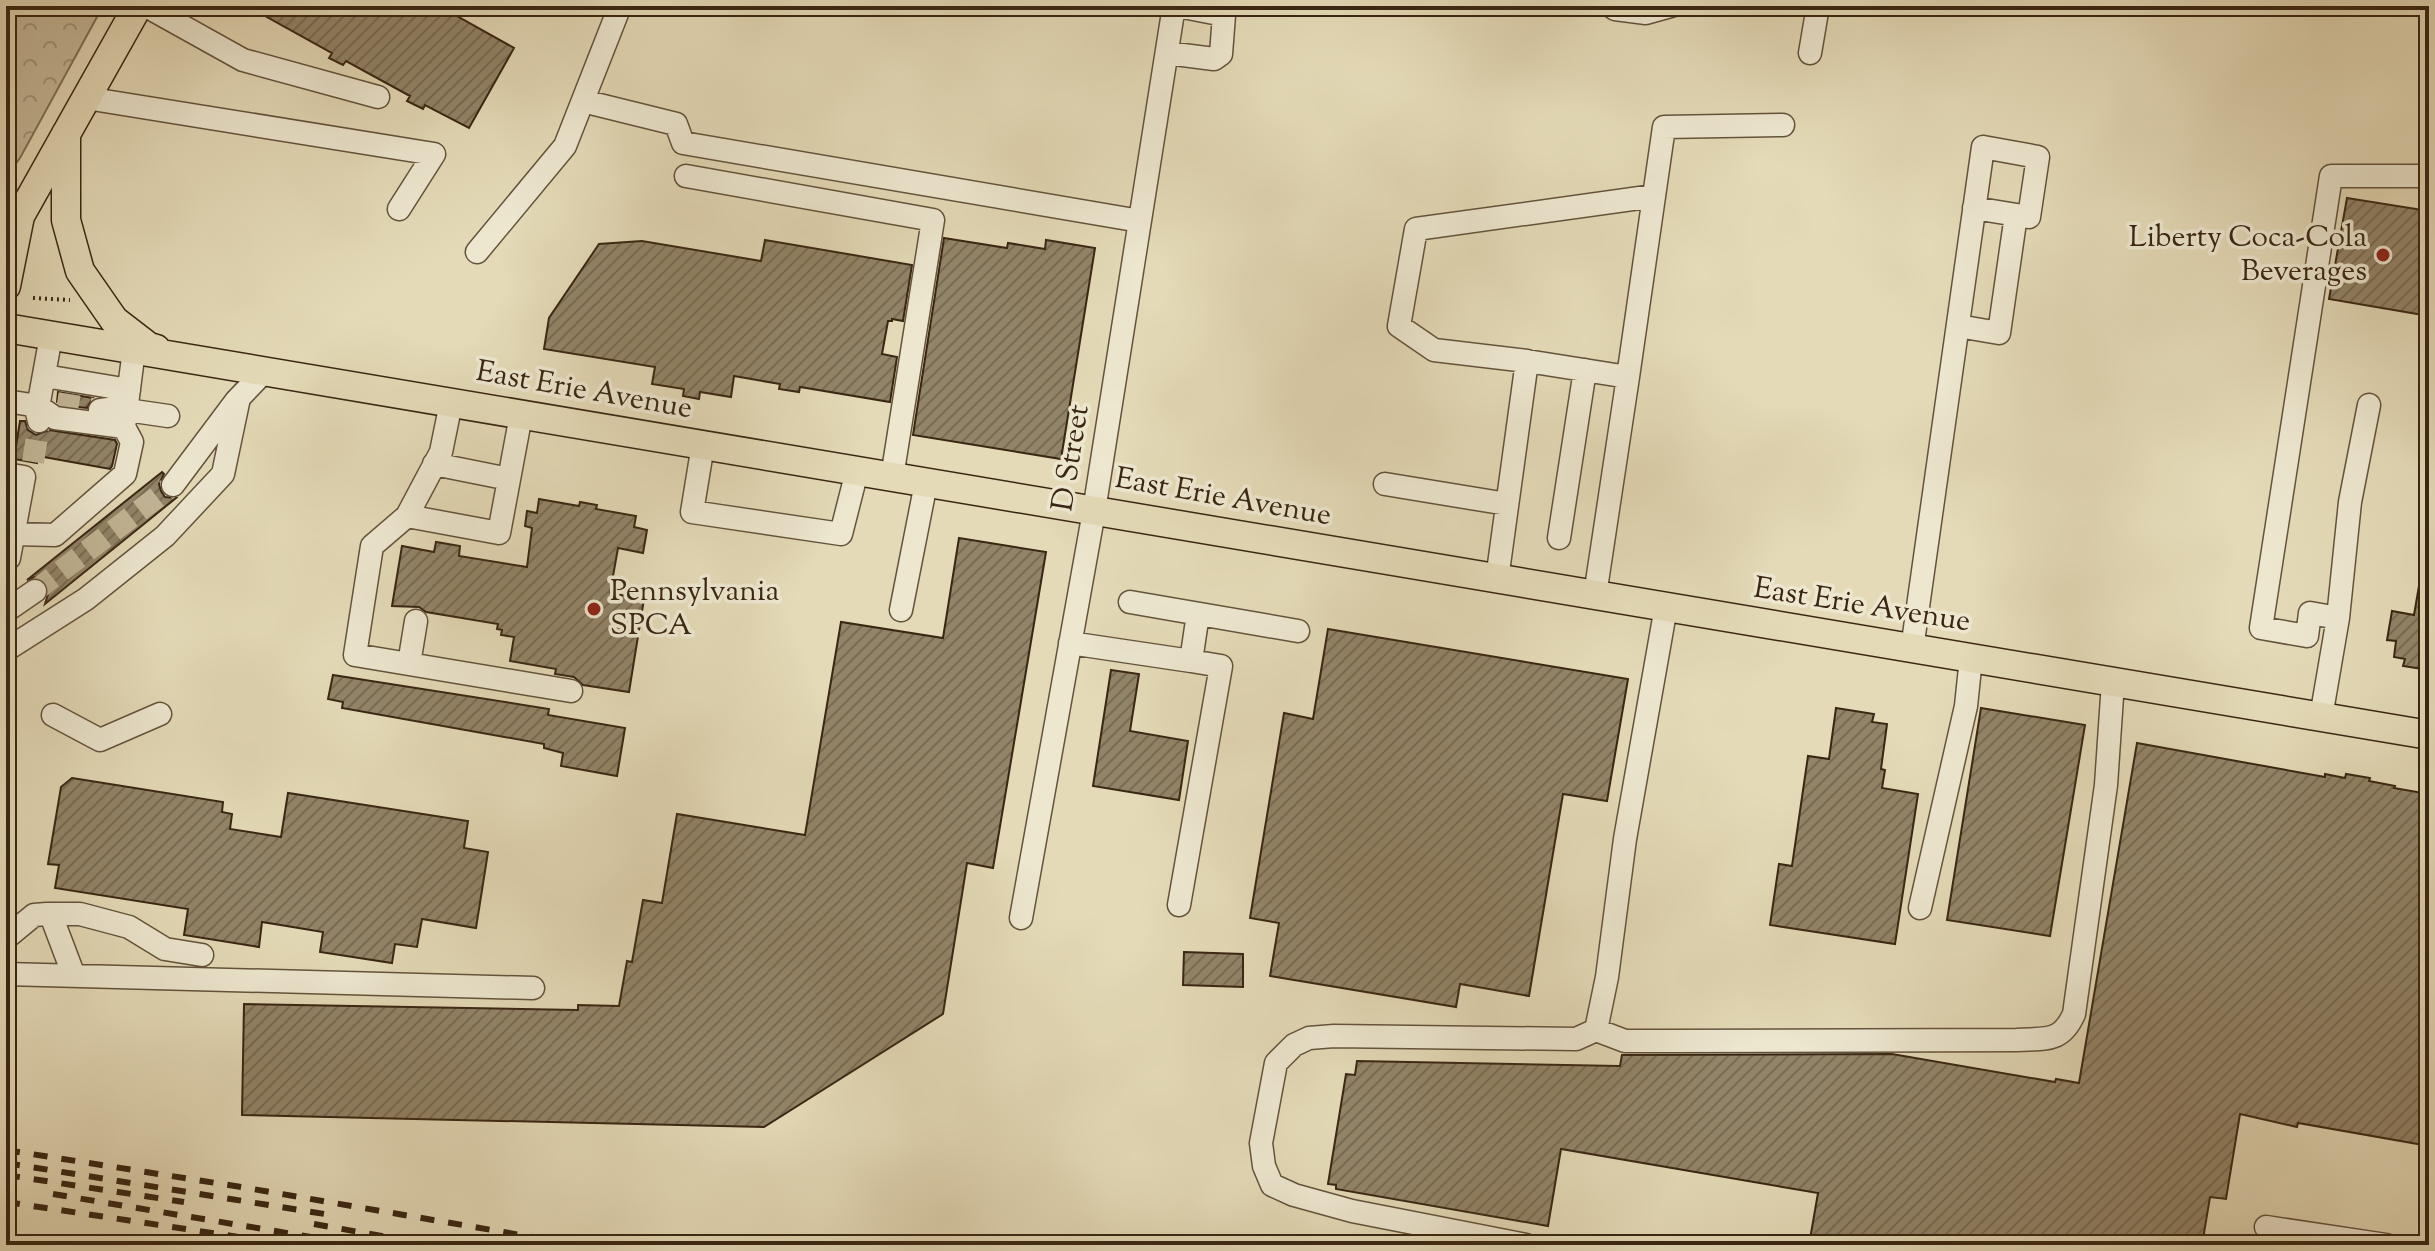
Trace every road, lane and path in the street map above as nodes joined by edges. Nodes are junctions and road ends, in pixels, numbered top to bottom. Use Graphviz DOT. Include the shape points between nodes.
graph roads {
  1 [pos="138,6"];
  2 [pos="146,6"];
  3 [pos="620,6"];
  4 [pos="1176,6"];
  5 [pos="1611,6"];
  6 [pos="1671,6"];
  7 [pos="1818,6"];
  8 [pos="1167,53"];
  9 [pos="1810,53"];
  10 [pos="378,97"];
  11 [pos="86,98"];
  12 [pos="583,101"];
  13 [pos="1783,125"];
  14 [pos="66,131"];
  15 [pos="41,175"];
  16 [pos="686,176"];
  17 [pos="2429,176"];
  18 [pos="1654,196"];
  19 [pos="1974,208"];
  20 [pos="399,209"];
  21 [pos="6,211"];
  22 [pos="2016,215"];
  23 [pos="1140,221"];
  24 [pos="477,252"];
  25 [pos="6,286"];
  26 [pos="33,298"];
  27 [pos="82,300"];
  28 [pos="1958,326"];
  29 [pos="6,328"];
  30 [pos="51,336"];
  31 [pos="134,350"];
  32 [pos="188,359"];
  33 [pos="1527,361"];
  34 [pos="1585,370"];
  35 [pos="260,371"];
  36 [pos="1628,377"];
  37 [pos="239,398"];
  38 [pos="6,401"];
  39 [pos="44,403"];
  40 [pos="451,403"];
  41 [pos="2369,405"];
  42 [pos="116,407"];
  43 [pos="521,415"];
  44 [pos="168,416"];
  45 [pos="703,445"];
  46 [pos="434,464"];
  47 [pos="22,469"];
  48 [pos="857,471"];
  49 [pos="892,477"];
  50 [pos="509,479"];
  51 [pos="926,483"];
  52 [pos="1385,484"];
  53 [pos="173,485"];
  54 [pos="1507,504"];
  55 [pos="1094,511"];
  56 [pos="407,516"];
  57 [pos="14,534"];
  58 [pos="1559,538"];
  59 [pos="6,557"];
  60 [pos="1497,579"];
  61 [pos="35,591"];
  62 [pos="1595,595"];
  63 [pos="1130,602"];
  64 [pos="1666,607"];
  65 [pos="901,610"];
  66 [pos="6,611"];
  67 [pos="1198,614"];
  68 [pos="2338,618"];
  69 [pos="416,621"];
  70 [pos="1298,631"];
  71 [pos="1070,643"];
  72 [pos="1912,649"];
  73 [pos="6,650"];
  74 [pos="1971,658"];
  75 [pos="1191,661"];
  76 [pos="409,664"];
  77 [pos="2113,682"];
  78 [pos="571,691"];
  79 [pos="160,714"];
  80 [pos="53,715"];
  81 [pos="2321,717"];
  82 [pos="2429,735"];
  83 [pos="1179,905"];
  84 [pos="1920,908"];
  85 [pos="47,914"];
  86 [pos="1021,918"];
  87 [pos="6,938"];
  88 [pos="202,955"];
  89 [pos="6,974"];
  90 [pos="74,976"];
  91 [pos="533,988"];
  92 [pos="1596,1030"];
  93 [pos="2266,1227"];
  94 [pos="1526,1245"];
  95 [pos="2386,1245"];
  1 -- 11 [label="main road"];
  2 -- 10 [label="street" via="243,60"];
  3 -- 12 [label="street"];
  4 -- 8 [label="street, D Street"];
  4 -- 8 [label="street" via="1224,15 1221,54 1214,59"];
  5 -- 6 [label="street" via="1646,13"];
  7 -- 9 [label="street"];
  8 -- 23 [label="street, D Street"];
  11 -- 14 [label="main road"];
  11 -- 20 [label="street" via="434,154"];
  12 -- 23 [label="street" via="676,124 683,143"];
  12 -- 24 [label="street" via="565,146"];
  13 -- 18 [label="street" via="1664,127"];
  14 -- 15 [label="main road"];
  14 -- 32 [label="main road" via="66,220 80,271 114,320 149,347"];
  15 -- 21 [label="main road"];
  15 -- 25 [label="main road" via="20,216"];
  16 -- 49 [label="street" via="933,220"];
  17 -- 68 [label="street" via="2331,176 2261,628 2307,636 2310,613"];
  18 -- 33 [label="street" via="1416,229 1399,326 1434,350"];
  18 -- 36 [label="street"];
  19 -- 22 [label="street"];
  19 -- 22 [label="street" via="1983,147 2038,157 2029,217"];
  19 -- 28 [label="street"];
  22 -- 28 [label="street" via="1999,333"];
  23 -- 55 [label="street, D Street"];
  26 -- 27 [label="path"];
  28 -- 72 [label="street"];
  29 -- 30 [label="main road, East Erie Avenue"];
  30 -- 31 [label="main road, East Erie Avenue"];
  30 -- 39 [label="street"];
  31 -- 32 [label="main road, East Erie Avenue"];
  31 -- 42 [label="street"];
  32 -- 35 [label="main road, East Erie Avenue"];
  33 -- 34 [label="street"];
  33 -- 54 [label="street"];
  34 -- 36 [label="street"];
  34 -- 58 [label="street"];
  35 -- 37 [label="street"];
  35 -- 40 [label="main road, East Erie Avenue"];
  36 -- 62 [label="street"];
  37 -- 53 [label="street"];
  37 -- 73 [label="street" via="223,474 165,536 86,599"];
  38 -- 39 [label="street"];
  39 -- 42 [label="street"];
  39 -- 42 [label="street" via="55,418"];
  40 -- 43 [label="main road, East Erie Avenue"];
  40 -- 46 [label="street"];
  41 -- 68 [label="street" via="2350,502"];
  42 -- 44 [label="street"];
  42 -- 57 [label="street" via="132,442 125,474 55,535"];
  43 -- 45 [label="main road, East Erie Avenue"];
  43 -- 50 [label="street"];
  45 -- 48 [label="main road, East Erie Avenue"];
  45 -- 48 [label="street" via="692,512 841,534"];
  46 -- 50 [label="street"];
  46 -- 56 [label="street"];
  47 -- 57 [label="street"];
  48 -- 49 [label="main road, East Erie Avenue"];
  49 -- 51 [label="main road, East Erie Avenue"];
  50 -- 56 [label="street" via="499,533"];
  51 -- 55 [label="main road, East Erie Avenue"];
  51 -- 65 [label="street"];
  52 -- 54 [label="street"];
  54 -- 60 [label="street"];
  55 -- 60 [label="main road, East Erie Avenue"];
  55 -- 71 [label="street, D Street"];
  56 -- 76 [label="street" via="372,546 355,655"];
  57 -- 59 [label="street"];
  60 -- 62 [label="main road, East Erie Avenue"];
  61 -- 66 [label="street"];
  62 -- 64 [label="main road, East Erie Avenue"];
  63 -- 67 [label="street"];
  64 -- 72 [label="main road, East Erie Avenue"];
  64 -- 92 [label="street"];
  67 -- 70 [label="street"];
  67 -- 75 [label="street"];
  68 -- 81 [label="street"];
  69 -- 76 [label="street"];
  71 -- 75 [label="street"];
  71 -- 86 [label="street, D Street"];
  72 -- 74 [label="main road, East Erie Avenue"];
  74 -- 77 [label="main road, East Erie Avenue"];
  74 -- 84 [label="street" via="1966,706"];
  75 -- 83 [label="street" via="1221,666"];
  76 -- 78 [label="street"];
  77 -- 81 [label="main road, East Erie Avenue"];
  77 -- 92 [label="street" via="2104,800 2074,1014 2067,1030 2055,1038 2017,1040 1625,1041"];
  79 -- 80 [label="street" via="100,740"];
  81 -- 82 [label="main road, East Erie Avenue"];
  85 -- 87 [label="street" via="34,915"];
  85 -- 88 [label="street" via="80,914 129,927 165,949"];
  85 -- 90 [label="street"];
  89 -- 90 [label="street"];
  90 -- 91 [label="street"];
  92 -- 94 [label="street" via="1576,1039 1309,1038 1276,1063 1261,1143 1272,1185 1352,1211"];
  93 -- 95 [label="street"];
}
